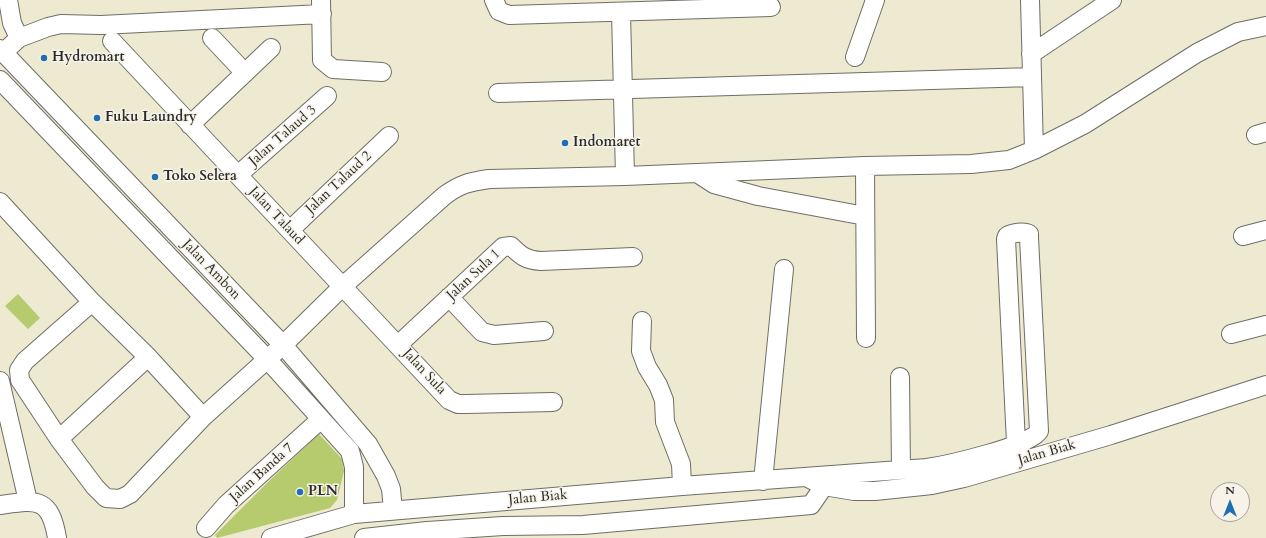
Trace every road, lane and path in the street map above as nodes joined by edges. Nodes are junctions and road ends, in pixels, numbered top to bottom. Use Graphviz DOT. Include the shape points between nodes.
graph roads {
  1 [pos="8,0"];
  2 [pos="494,0"];
  3 [pos="875,0"];
  4 [pos="1030,0"];
  5 [pos="1112,0"];
  6 [pos="321,7"];
  7 [pos="771,7"];
  8 [pos="621,12"];
  9 [pos="1266,26"];
  10 [pos="19,38"];
  11 [pos="212,38"];
  12 [pos="112,41"];
  13 [pos="271,48"];
  14 [pos="1031,54"];
  15 [pos="6,55"];
  16 [pos="855,57"];
  17 [pos="382,72"];
  18 [pos="246,73"];
  19 [pos="0,76"];
  20 [pos="1032,77"];
  21 [pos="0,80"];
  22 [pos="623,89"];
  23 [pos="498,93"];
  24 [pos="327,96"];
  25 [pos="190,125"];
  26 [pos="389,136"];
  27 [pos="1034,150"];
  28 [pos="865,166"];
  29 [pos="697,173"];
  30 [pos="238,175"];
  31 [pos="625,176"];
  32 [pos="0,202"];
  33 [pos="865,216"];
  34 [pos="290,230"];
  35 [pos="1266,230"];
  36 [pos="1243,236"];
  37 [pos="633,257"];
  38 [pos="784,269"];
  39 [pos="343,286"];
  40 [pos="449,297"];
  41 [pos="92,302"];
  42 [pos="642,321"];
  43 [pos="1266,325"];
  44 [pos="544,331"];
  45 [pos="1034,333"];
  46 [pos="1231,334"];
  47 [pos="1012,336"];
  48 [pos="866,338"];
  49 [pos="283,345"];
  50 [pos="398,345"];
  51 [pos="148,357"];
  52 [pos="267,359"];
  53 [pos="900,377"];
  54 [pos="0,381"];
  55 [pos="1266,385"];
  56 [pos="553,402"];
  57 [pos="203,416"];
  58 [pos="321,419"];
  59 [pos="6,428"];
  60 [pos="59,439"];
  61 [pos="1016,444"];
  62 [pos="901,470"];
  63 [pos="808,477"];
  64 [pos="763,481"];
  65 [pos="682,486"];
  66 [pos="824,486"];
  67 [pos="28,501"];
  68 [pos="0,505"];
  69 [pos="393,510"];
  70 [pos="354,514"];
  71 [pos="206,528"];
  72 [pos="583,532"];
  73 [pos="57,538"];
  74 [pos="271,538"];
  75 [pos="364,538"];
  1 -- 10 [label="street" via="12,23"];
  2 -- 8 [label="street" via="499,11 509,15"];
  3 -- 16 [label="street"];
  4 -- 14 [label="street"];
  5 -- 14 [label="street"];
  6 -- 10 [label="street" via="101,25 61,24"];
  6 -- 17 [label="street" via="322,60 332,68"];
  7 -- 8 [label="street"];
  8 -- 22 [label="street"];
  9 -- 27 [label="street" via="1238,32 1197,53 1085,124"];
  10 -- 15 [label="street"];
  11 -- 18 [label="street"];
  12 -- 25 [label="street, Jalan Talaud"];
  13 -- 18 [label="street"];
  14 -- 20 [label="street"];
  15 -- 19 [label="street"];
  15 -- 49 [label="street, Jalan Ambon"];
  18 -- 25 [label="street"];
  20 -- 22 [label="street"];
  20 -- 27 [label="street"];
  21 -- 52 [label="street, Jalan Ambon"];
  22 -- 23 [label="street"];
  22 -- 31 [label="street"];
  24 -- 30 [label="street, Jalan Talaud 3"];
  25 -- 30 [label="street, Jalan Talaud"];
  26 -- 34 [label="street, Jalan Talaud 2"];
  27 -- 28 [label="street" via="1009,160 971,164"];
  28 -- 29 [label="street"];
  28 -- 33 [label="street"];
  29 -- 31 [label="street"];
  29 -- 33 [label="street" via="714,184 758,196"];
  30 -- 34 [label="street, Jalan Talaud"];
  31 -- 39 [label="street" via="489,179 458,186"];
  32 -- 41 [label="street"];
  33 -- 48 [label="street"];
  34 -- 39 [label="street, Jalan Talaud"];
  35 -- 36 [label="street"];
  37 -- 40 [label="street, Jalan Sula 1" via="529,261 511,246 503,247"];
  38 -- 64 [label="street"];
  39 -- 49 [label="street"];
  39 -- 50 [label="street, Jalan Sula"];
  40 -- 44 [label="street" via="482,332 494,335"];
  40 -- 50 [label="street, Jalan Sula 1"];
  41 -- 51 [label="street"];
  41 -- 60 [label="street" via="25,361 19,370 20,380"];
  42 -- 65 [label="street" via="641,351 664,400 665,422 681,464"];
  43 -- 46 [label="street"];
  45 -- 47 [label="street"];
  45 -- 47 [label="street" via="1029,234 1009,234 1006,239"];
  45 -- 61 [label="street, Jalan Biak" via="1039,431 1036,435"];
  47 -- 61 [label="street"];
  49 -- 52 [label="street"];
  49 -- 69 [label="street, Jalan Ambon" via="368,444 391,488"];
  50 -- 56 [label="street, Jalan Sula" via="449,400 458,404"];
  51 -- 57 [label="street"];
  51 -- 60 [label="street"];
  52 -- 57 [label="street"];
  52 -- 58 [label="street, Jalan Ambon"];
  53 -- 62 [label="street"];
  54 -- 59 [label="street"];
  55 -- 66 [label="street, Jalan Biak" via="1111,435 964,478 932,485 875,491 854,491"];
  57 -- 60 [label="street" via="130,494 120,499 106,498"];
  58 -- 70 [label="street, Jalan Ambon" via="350,451 354,467"];
  58 -- 71 [label="street, Jalan Banda 7" via="226,505"];
  59 -- 67 [label="street"];
  61 -- 62 [label="street, Jalan Biak" via="952,464"];
  62 -- 63 [label="street, Jalan Biak"];
  63 -- 64 [label="street, Jalan Biak"];
  63 -- 66 [label="street, Jalan Biak"];
  64 -- 65 [label="street, Jalan Biak"];
  65 -- 69 [label="street, Jalan Biak"];
  66 -- 72 [label="street, Jalan Biak" via="811,505"];
  67 -- 68 [label="street"];
  67 -- 73 [label="street" via="40,503 49,511"];
  69 -- 70 [label="street, Jalan Biak"];
  70 -- 74 [label="street, Jalan Biak"];
  72 -- 75 [label="street, Jalan Biak" via="503,526 427,530"];
}
